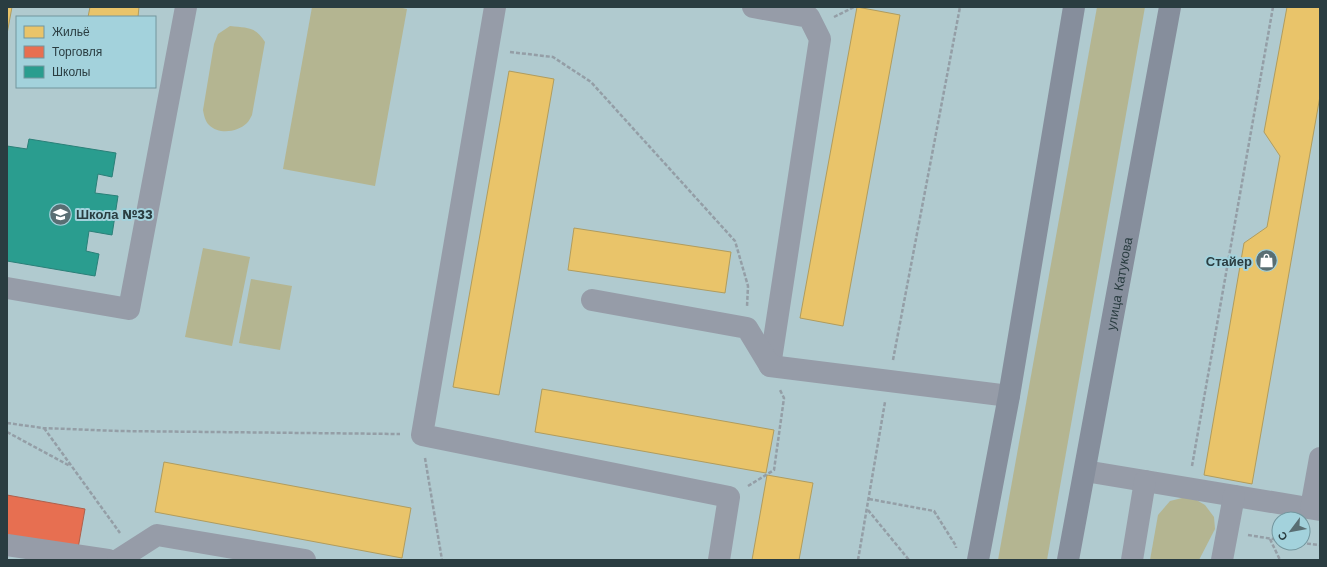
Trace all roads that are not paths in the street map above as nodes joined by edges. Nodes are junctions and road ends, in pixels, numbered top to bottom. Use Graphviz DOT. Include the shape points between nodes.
graph roads {
  1 [pos="186,7"];
  2 [pos="495,7"];
  3 [pos="753,7"];
  4 [pos="1074,7"];
  5 [pos="1170,7"];
  6 [pos="7,288"];
  7 [pos="592,300"];
  8 [pos="770,366"];
  9 [pos="1009,396"];
  10 [pos="1320,458"];
  11 [pos="1085,471"];
  12 [pos="1145,481"];
  13 [pos="1234,496"];
  14 [pos="1315,509"];
  15 [pos="7,545"];
  16 [pos="125,555"];
  17 [pos="108,560"];
  18 [pos="305,560"];
  19 [pos="719,560"];
  20 [pos="978,560"];
  21 [pos="1068,560"];
  22 [pos="1132,560"];
  23 [pos="1222,560"];
  1 -- 6 [label="street" via="129,309"];
  2 -- 19 [label="street" via="422,435 729,497"];
  3 -- 8 [label="street" via="809,17 820,39"];
  4 -- 9 [label="main road"];
  5 -- 11 [label="main road, улица Катукова"];
  7 -- 8 [label="street" via="747,328"];
  8 -- 9 [label="street"];
  9 -- 20 [label="main road"];
  10 -- 14 [label="street"];
  11 -- 12 [label="street"];
  11 -- 21 [label="main road, улица Катукова"];
  12 -- 13 [label="street"];
  12 -- 22 [label="street"];
  13 -- 14 [label="street"];
  13 -- 23 [label="street"];
  15 -- 17 [label="street"];
  16 -- 18 [label="street" via="157,535"];
}
